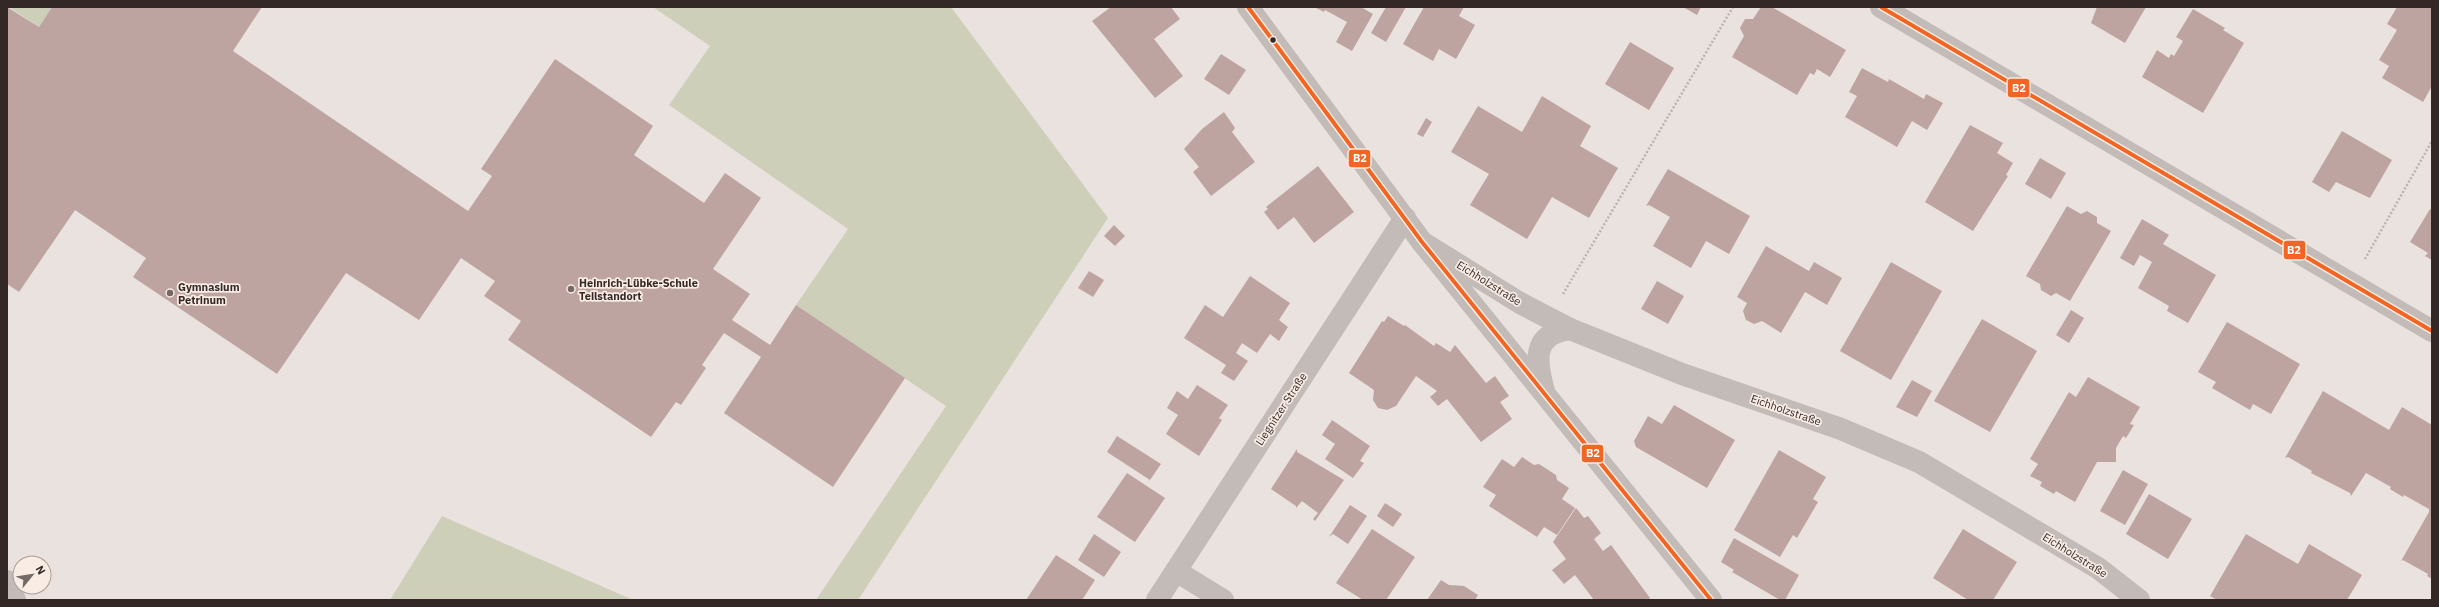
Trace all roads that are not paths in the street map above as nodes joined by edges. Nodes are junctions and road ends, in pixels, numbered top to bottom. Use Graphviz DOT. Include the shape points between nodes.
graph roads {
  1 [pos="1248,7"];
  2 [pos="1881,7"];
  3 [pos="1405,218"];
  4 [pos="1422,242"];
  5 [pos="1570,330"];
  6 [pos="2432,331"];
  7 [pos="1545,394"];
  8 [pos="1176,571"];
  9 [pos="7,581"];
  10 [pos="15,600"];
  11 [pos="1157,600"];
  12 [pos="1223,600"];
  13 [pos="1711,600"];
  14 [pos="2140,600"];
  1 -- 3 [label="street"];
  2 -- 6 [label="street"];
  3 -- 4 [label="street"];
  3 -- 8 [label="street, Liegnitzer Straße"];
  4 -- 5 [label="street, Eichholzstraße"];
  4 -- 7 [label="street"];
  5 -- 7 [label="street" via="1551,334 1540,348 1539,372"];
  5 -- 14 [label="street, Eichholzstraße" via="1675,371 1841,429 1919,462 2098,568"];
  7 -- 13 [label="street"];
  8 -- 11 [label="street, Liegnitzer Straße"];
  8 -- 12 [label="street"];
  9 -- 10 [label="street"];
}
